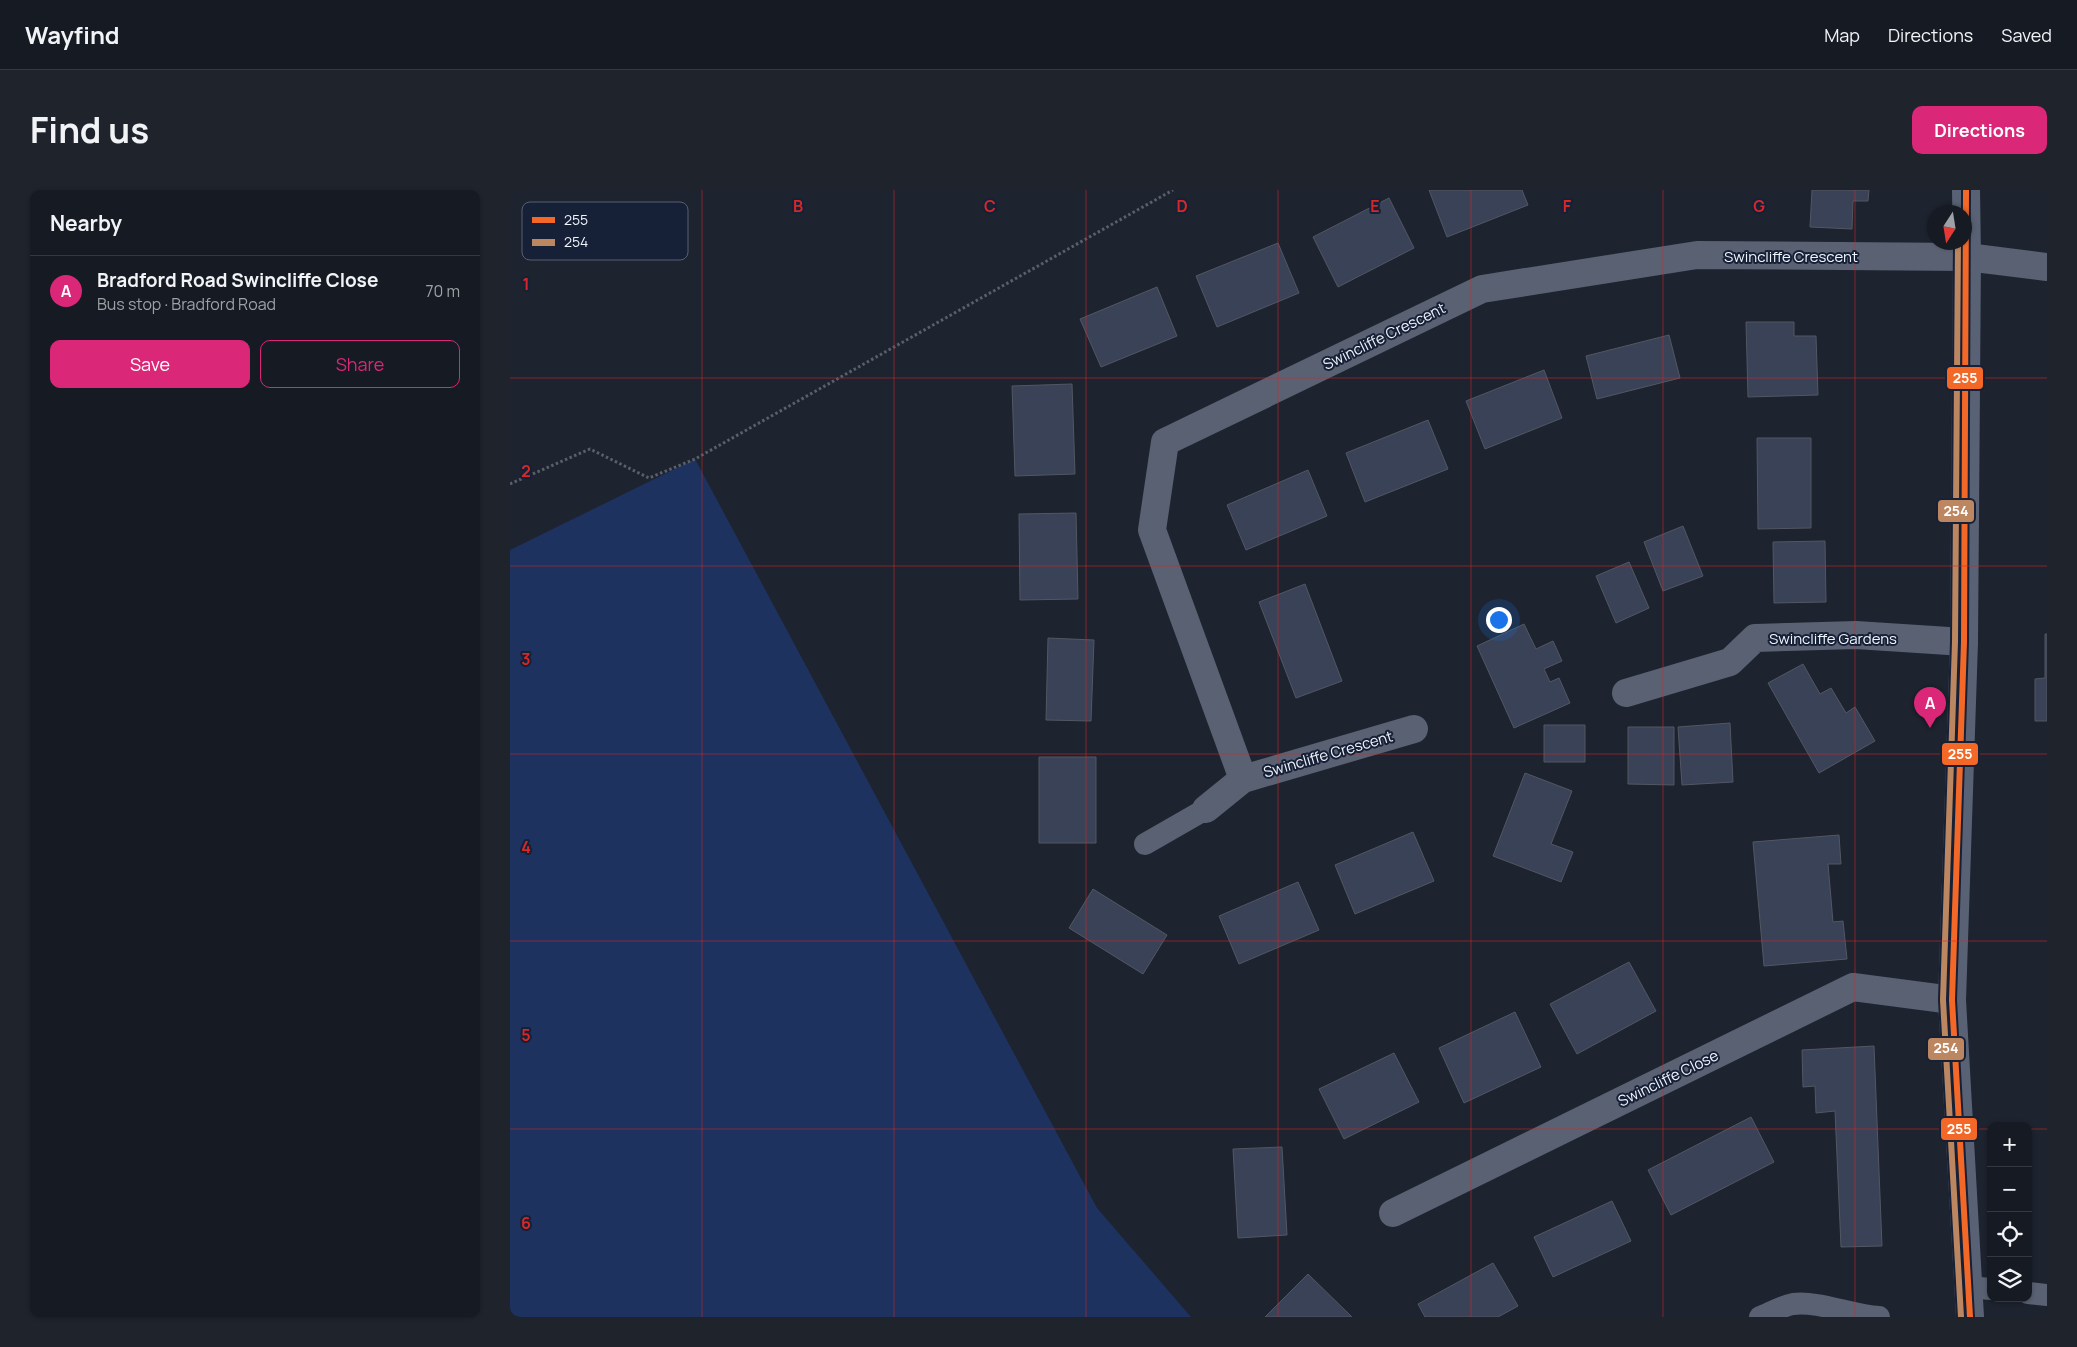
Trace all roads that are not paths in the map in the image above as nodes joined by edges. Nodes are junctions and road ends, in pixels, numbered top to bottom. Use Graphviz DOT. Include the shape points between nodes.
graph roads {
  1 [pos="1966,190"];
  2 [pos="1967,257"];
  3 [pos="2047,268"];
  4 [pos="1964,642"];
  5 [pos="1626,693"];
  6 [pos="1414,730"];
  7 [pos="1243,778"];
  8 [pos="1206,809"];
  9 [pos="1145,844"];
  10 [pos="1952,1000"];
  11 [pos="1393,1213"];
  12 [pos="1979,1288"];
  13 [pos="2032,1293"];
  14 [pos="2047,1295"];
  15 [pos="1760,1317"];
  16 [pos="1879,1317"];
  17 [pos="1970,1317"];
  1 -- 2 [label="main road"];
  2 -- 3 [label="street"];
  2 -- 4 [label="main road"];
  2 -- 7 [label="street, Swincliffe Crescent" via="1697,255 1482,289 1165,442 1152,530"];
  4 -- 5 [label="street, Swincliffe Gardens" via="1856,635 1755,638 1730,662"];
  4 -- 10 [label="main road"];
  6 -- 7 [label="street, Swincliffe Crescent"];
  7 -- 8 [label="street, Swincliffe Crescent"];
  8 -- 9 [label="lane"];
  10 -- 11 [label="street, Swincliffe Close" via="1854,986"];
  10 -- 12 [label="main road"];
  12 -- 17 [label="main road"];
  13 -- 14 [label="lane"];
  15 -- 16 [label="lane" via="1792,1304"];
}
